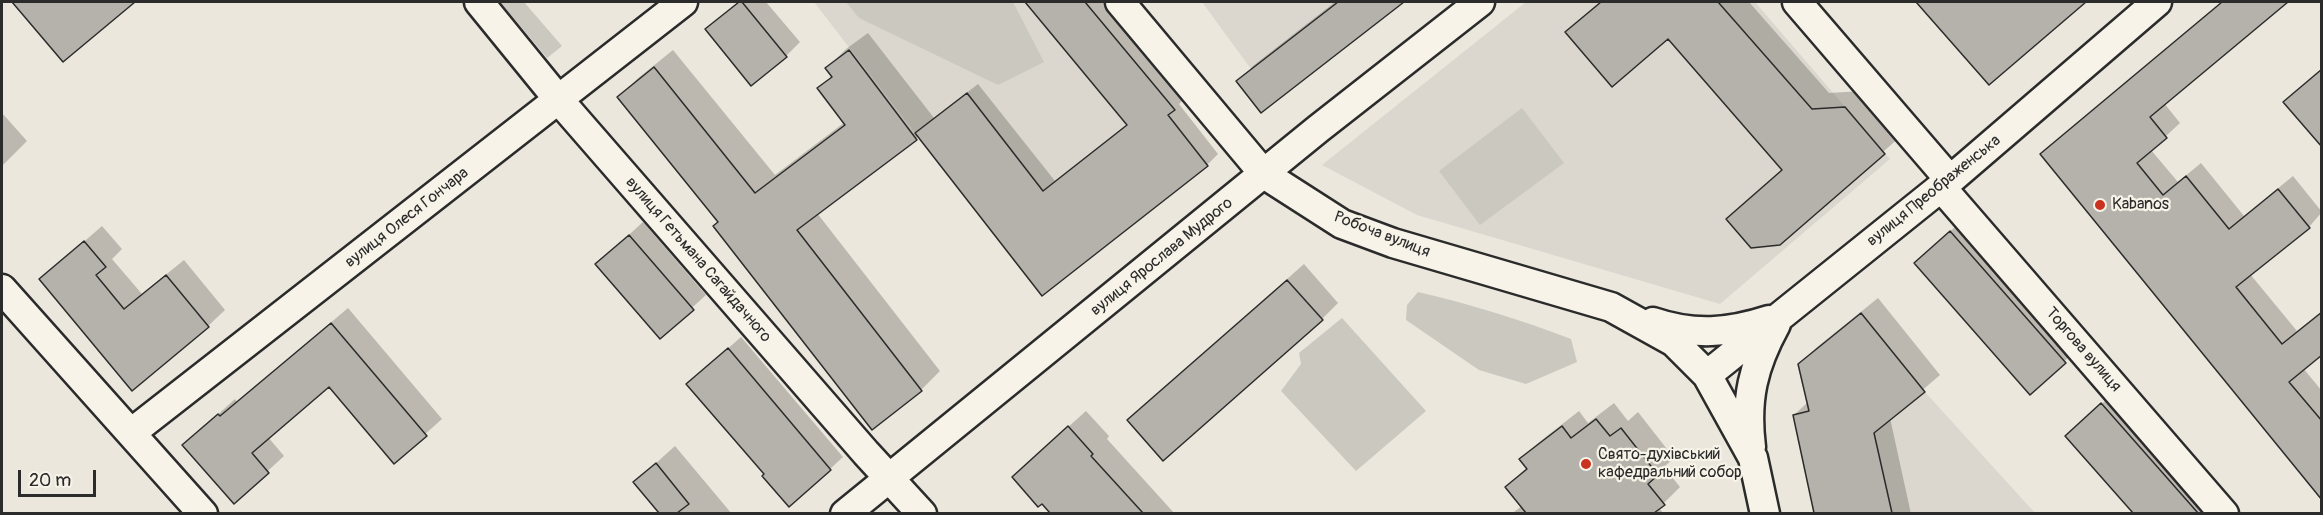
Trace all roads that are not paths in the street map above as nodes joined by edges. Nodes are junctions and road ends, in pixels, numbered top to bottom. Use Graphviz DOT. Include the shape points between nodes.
graph roads {
  1 [pos="479,2"];
  2 [pos="683,2"];
  3 [pos="1120,2"];
  4 [pos="1480,2"];
  5 [pos="1797,2"];
  6 [pos="2157,2"];
  7 [pos="558,99"];
  8 [pos="1263,174"];
  9 [pos="1946,183"];
  10 [pos="2,290"];
  11 [pos="1611,307"];
  12 [pos="1780,317"];
  13 [pos="1707,375"];
  14 [pos="131,434"];
  15 [pos="1752,458"];
  16 [pos="888,478"];
  17 [pos="178,503"];
  18 [pos="203,513"];
  19 [pos="845,513"];
  20 [pos="922,513"];
  21 [pos="1765,513"];
  22 [pos="2224,513"];
  1 -- 7 [label="street, вулиця Гетьмана Сагайдачного"];
  2 -- 7 [label="street, вулиця Олеся Гончара"];
  3 -- 8 [label="street, Робоча вулиця"];
  4 -- 8 [label="street, вулиця Ярослава Мудрого"];
  5 -- 9 [label="street, Торгова вулиця"];
  6 -- 9 [label="street, вулиця Преображенська"];
  7 -- 14 [label="street, вулиця Олеся Гончара"];
  7 -- 16 [label="street, вулиця Гетьмана Сагайдачного"];
  8 -- 11 [label="street, Робоча вулиця" via="1342,224 1393,243"];
  8 -- 16 [label="street, вулиця Ярослава Мудрого"];
  9 -- 12 [label="street, вулиця Преображенська"];
  9 -- 22 [label="street, Торгова вулиця"];
  10 -- 14 [label="street"];
  11 -- 12 [label="street" via="1661,325 1714,333"];
  11 -- 13 [label="street, Робоча вулиця" via="1674,342"];
  12 -- 13 [label="street, вулиця Преображенська"];
  12 -- 15 [label="street" via="1758,363 1749,397"];
  13 -- 15 [label="street, Робоча вулиця"];
  14 -- 17 [label="street"];
  15 -- 21 [label="street"];
  16 -- 19 [label="street, вулиця Ярослава Мудрого"];
  16 -- 20 [label="street, вулиця Гетьмана Сагайдачного"];
  17 -- 18 [label="street"];
}
